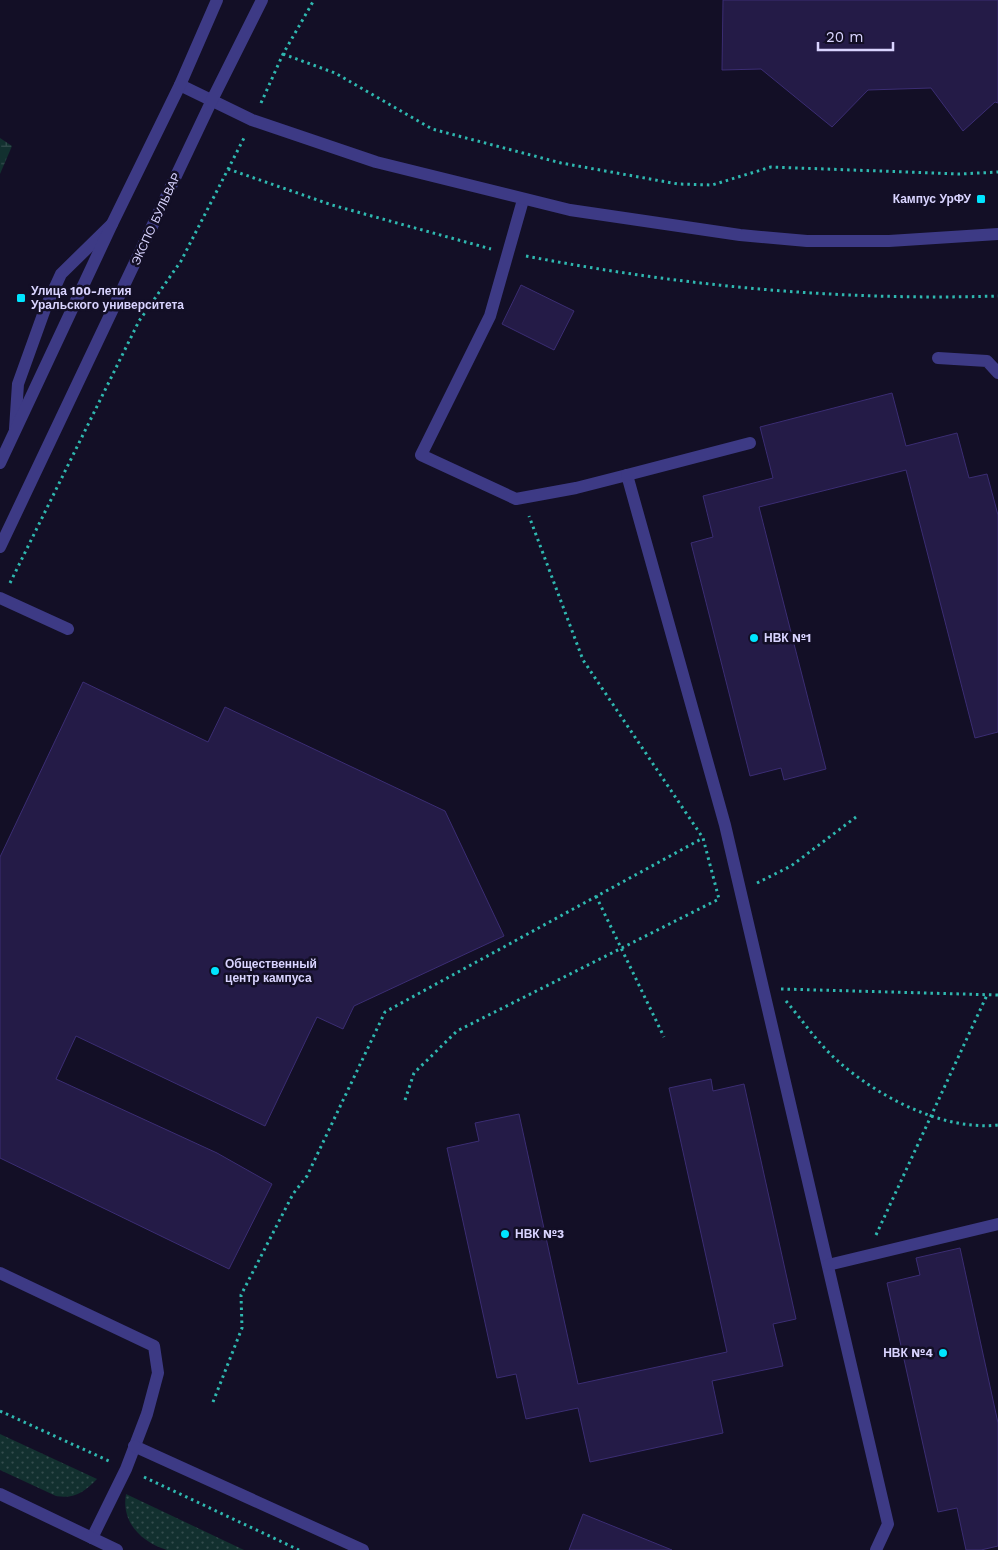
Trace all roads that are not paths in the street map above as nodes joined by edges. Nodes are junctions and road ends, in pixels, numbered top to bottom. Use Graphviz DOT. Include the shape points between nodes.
graph roads {
  1 [pos="217,0"];
  2 [pos="262,0"];
  3 [pos="180,85"];
  4 [pos="212,100"];
  5 [pos="523,200"];
  6 [pos="112,224"];
  7 [pos="998,234"];
  8 [pos="938,358"];
  9 [pos="998,373"];
  10 [pos="15,430"];
  11 [pos="750,443"];
  12 [pos="0,463"];
  13 [pos="627,475"];
  14 [pos="0,547"];
  15 [pos="1,598"];
  16 [pos="68,629"];
  17 [pos="998,1224"];
  18 [pos="828,1264"];
  19 [pos="0,1273"];
  20 [pos="134,1446"];
  21 [pos="0,1494"];
  22 [pos="92,1538"];
  23 [pos="118,1550"];
  24 [pos="363,1550"];
  25 [pos="876,1550"];
  1 -- 3 [label="street"];
  2 -- 4 [label="street, ЭКСПО БУЛЬВАР"];
  3 -- 4 [label="street"];
  3 -- 6 [label="street"];
  4 -- 5 [label="street" via="252,120 376,162"];
  4 -- 14 [label="street, ЭКСПО БУЛЬВАР"];
  5 -- 7 [label="street" via="654,224 807,242 889,242"];
  5 -- 13 [label="street" via="490,316 421,455 516,499"];
  6 -- 10 [label="street"];
  6 -- 10 [label="street" via="60,274 18,384"];
  8 -- 9 [label="street" via="987,361"];
  10 -- 12 [label="street"];
  11 -- 13 [label="street"];
  13 -- 18 [label="street" via="725,826"];
  15 -- 16 [label="street"];
  17 -- 18 [label="street"];
  18 -- 25 [label="street" via="888,1524"];
  19 -- 20 [label="street" via="154,1346 158,1373 148,1414"];
  20 -- 22 [label="street"];
  20 -- 24 [label="street"];
  21 -- 22 [label="street"];
  22 -- 23 [label="street"];
}
